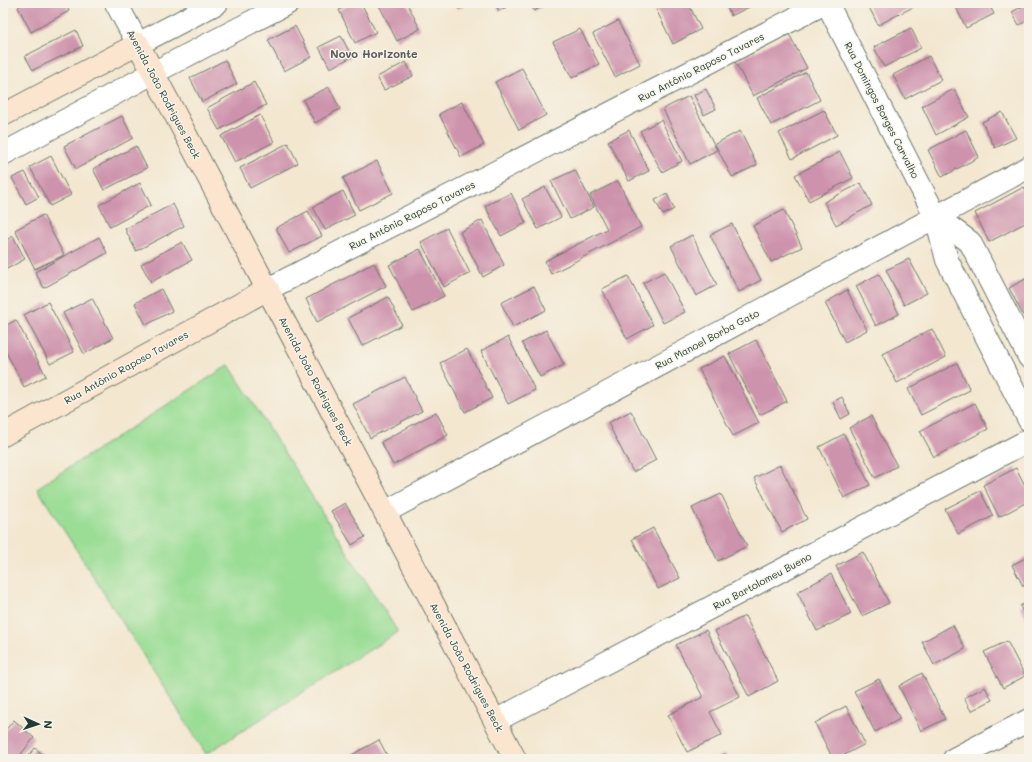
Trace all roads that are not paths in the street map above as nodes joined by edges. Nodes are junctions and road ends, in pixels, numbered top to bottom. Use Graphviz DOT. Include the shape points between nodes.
graph roads {
  1 [pos="116,3"];
  2 [pos="217,3"];
  3 [pos="288,3"];
  4 [pos="826,3"];
  5 [pos="138,44"];
  6 [pos="153,73"];
  7 [pos="3,116"];
  8 [pos="3,154"];
  9 [pos="1029,167"];
  10 [pos="936,217"];
  11 [pos="268,289"];
  12 [pos="1029,357"];
  13 [pos="1029,420"];
  14 [pos="3,435"];
  15 [pos="1029,440"];
  16 [pos="385,512"];
  17 [pos="1029,720"];
  18 [pos="495,721"];
  19 [pos="515,759"];
  20 [pos="954,759"];
  1 -- 5 [label="street, Avenida João Rodrigues Beck"];
  2 -- 5 [label="street"];
  3 -- 6 [label="street"];
  4 -- 10 [label="street, Rua Domingos Borges Carvalho"];
  4 -- 11 [label="street, Rua Antônio Raposo Tavares"];
  5 -- 6 [label="street, Avenida João Rodrigues Beck"];
  5 -- 7 [label="street"];
  6 -- 8 [label="street"];
  6 -- 11 [label="street, Avenida João Rodrigues Beck"];
  9 -- 10 [label="street, Rua Manoel Borba Gato"];
  10 -- 12 [label="street, Rua Domingos Borges Carvalho" via="970,242"];
  10 -- 13 [label="street, Rua Domingos Borges Carvalho" via="946,260"];
  10 -- 16 [label="street, Rua Manoel Borba Gato"];
  11 -- 14 [label="street, Rua Antônio Raposo Tavares"];
  11 -- 16 [label="street, Avenida João Rodrigues Beck"];
  15 -- 18 [label="street, Rua Bartolomeu Bueno"];
  16 -- 18 [label="street, Avenida João Rodrigues Beck"];
  17 -- 20 [label="street"];
  18 -- 19 [label="street, Avenida João Rodrigues Beck"];
}
